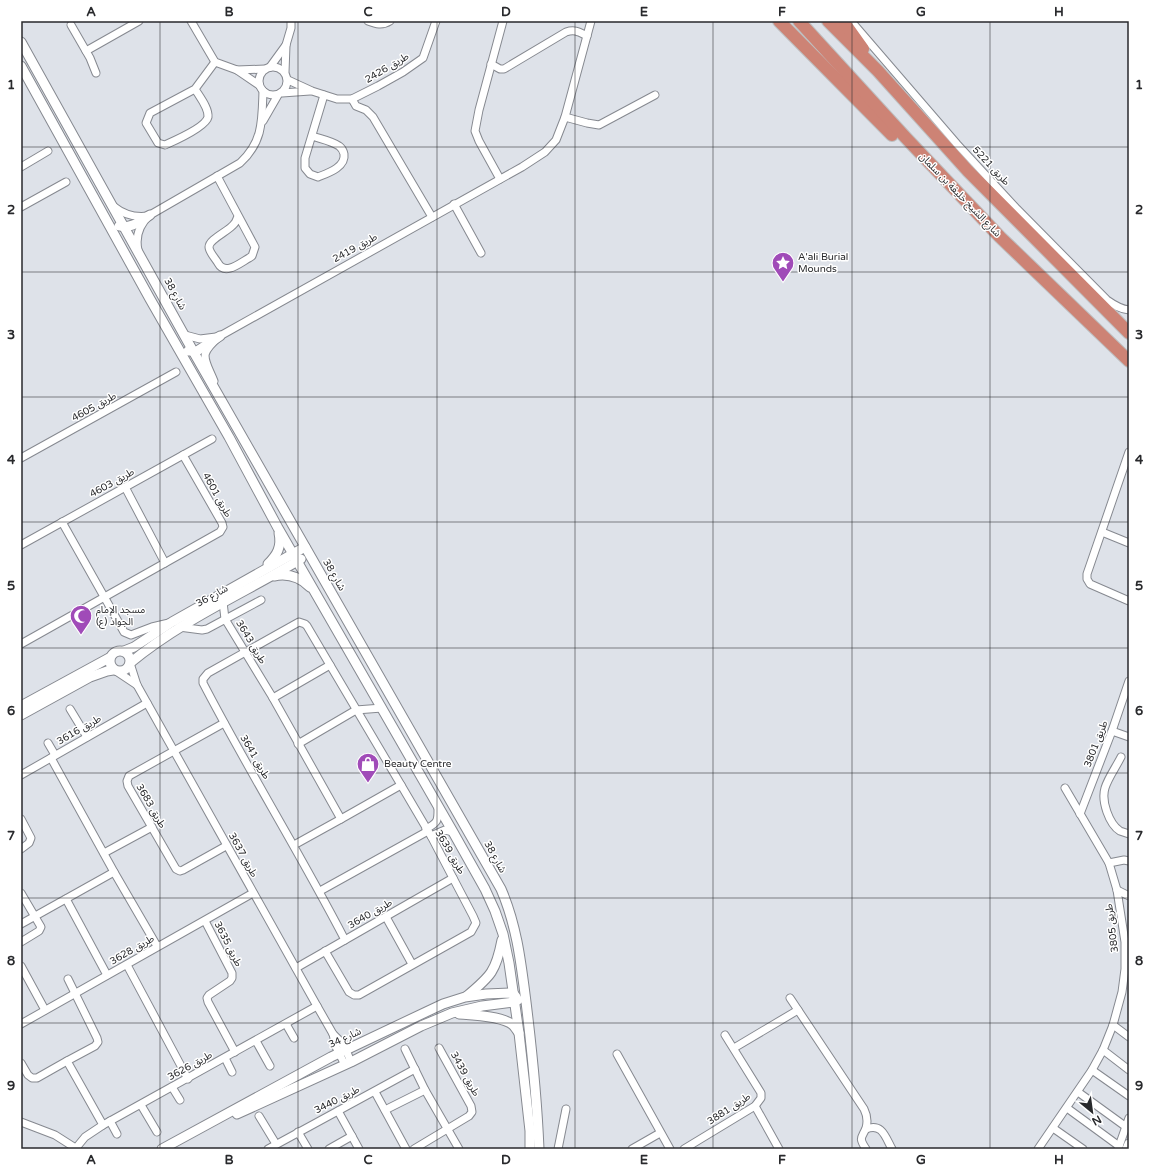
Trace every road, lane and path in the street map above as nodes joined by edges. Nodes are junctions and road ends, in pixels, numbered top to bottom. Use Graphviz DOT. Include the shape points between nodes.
graph roads {
  1 [pos="139,21"];
  2 [pos="190,21"];
  3 [pos="291,21"];
  4 [pos="368,21"];
  5 [pos="390,21"];
  6 [pos="436,21"];
  7 [pos="503,21"];
  8 [pos="591,21"];
  9 [pos="779,21"];
  10 [pos="799,21"];
  11 [pos="828,21"];
  12 [pos="843,21"];
  13 [pos="851,21"];
  14 [pos="71,25"];
  15 [pos="587,36"];
  16 [pos="21,42"];
  17 [pos="286,45"];
  18 [pos="86,51"];
  19 [pos="215,62"];
  20 [pos="491,64"];
  21 [pos="21,66"];
  22 [pos="268,68"];
  23 [pos="237,70"];
  24 [pos="878,71"];
  25 [pos="285,72"];
  26 [pos="96,73"];
  27 [pos="288,80"];
  28 [pos="261,88"];
  29 [pos="195,89"];
  30 [pos="312,91"];
  31 [pos="280,94"];
  32 [pos="324,94"];
  33 [pos="655,95"];
  34 [pos="352,99"];
  35 [pos="565,117"];
  36 [pos="262,121"];
  37 [pos="312,136"];
  38 [pos="48,151"];
  39 [pos="21,167"];
  40 [pos="217,176"];
  41 [pos="82,178"];
  42 [pos="500,179"];
  43 [pos="66,182"];
  44 [pos="454,204"];
  45 [pos="112,206"];
  46 [pos="21,207"];
  47 [pos="150,215"];
  48 [pos="238,216"];
  49 [pos="432,217"];
  50 [pos="124,227"];
  51 [pos="1000,237"];
  52 [pos="139,252"];
  53 [pos="481,252"];
  54 [pos="150,298"];
  55 [pos="1129,310"];
  56 [pos="1129,333"];
  57 [pos="185,334"];
  58 [pos="220,336"];
  59 [pos="193,352"];
  60 [pos="1129,361"];
  61 [pos="176,372"];
  62 [pos="226,406"];
  63 [pos="212,439"];
  64 [pos="1129,452"];
  65 [pos="183,455"];
  66 [pos="21,458"];
  67 [pos="125,487"];
  68 [pos="62,522"];
  69 [pos="278,528"];
  70 [pos="1102,532"];
  71 [pos="1129,543"];
  72 [pos="21,545"];
  73 [pos="307,551"];
  74 [pos="295,558"];
  75 [pos="165,563"];
  76 [pos="264,575"];
  77 [pos="315,591"];
  78 [pos="104,597"];
  79 [pos="261,600"];
  80 [pos="1129,601"];
  81 [pos="222,602"];
  82 [pos="225,619"];
  83 [pos="176,624"];
  84 [pos="21,644"];
  85 [pos="124,651"];
  86 [pos="245,652"];
  87 [pos="109,658"];
  88 [pos="130,663"];
  89 [pos="330,665"];
  90 [pos="115,670"];
  91 [pos="1129,681"];
  92 [pos="137,686"];
  93 [pos="273,698"];
  94 [pos="147,703"];
  95 [pos="21,706"];
  96 [pos="382,708"];
  97 [pos="70,709"];
  98 [pos="356,710"];
  99 [pos="21,715"];
  100 [pos="224,723"];
  101 [pos="1112,731"];
  102 [pos="87,737"];
  103 [pos="1129,737"];
  104 [pos="48,743"];
  105 [pos="298,744"];
  106 [pos="174,751"];
  107 [pos="53,756"];
  108 [pos="1121,757"];
  109 [pos="21,775"];
  110 [pos="401,785"];
  111 [pos="1065,788"];
  112 [pos="437,804"];
  113 [pos="1080,814"];
  114 [pos="21,819"];
  115 [pos="340,819"];
  116 [pos="152,827"];
  117 [pos="428,832"];
  118 [pos="453,832"];
  119 [pos="1129,834"];
  120 [pos="294,845"];
  121 [pos="226,846"];
  122 [pos="21,849"];
  123 [pos="104,853"];
  124 [pos="1129,861"];
  125 [pos="1109,863"];
  126 [pos="114,872"];
  127 [pos="453,878"];
  128 [pos="1117,890"];
  129 [pos="320,891"];
  130 [pos="21,892"];
  131 [pos="253,893"];
  132 [pos="1129,896"];
  133 [pos="66,899"];
  134 [pos="35,916"];
  135 [pos="386,917"];
  136 [pos="205,921"];
  137 [pos="21,924"];
  138 [pos="503,934"];
  139 [pos="345,940"];
  140 [pos="21,942"];
  141 [pos="1127,942"];
  142 [pos="157,946"];
  143 [pos="325,951"];
  144 [pos="412,964"];
  145 [pos="126,965"];
  146 [pos="21,966"];
  147 [pos="296,968"];
  148 [pos="107,975"];
  149 [pos="68,980"];
  150 [pos="525,990"];
  151 [pos="75,993"];
  152 [pos="465,997"];
  153 [pos="515,998"];
  154 [pos="790,998"];
  155 [pos="317,1006"];
  156 [pos="45,1010"];
  157 [pos="798,1010"];
  158 [pos="452,1013"];
  159 [pos="21,1024"];
  160 [pos="286,1024"];
  161 [pos="1113,1025"];
  162 [pos="519,1033"];
  163 [pos="725,1035"];
  164 [pos="1129,1037"];
  165 [pos="294,1038"];
  166 [pos="256,1040"];
  167 [pos="440,1048"];
  168 [pos="734,1048"];
  169 [pos="405,1049"];
  170 [pos="1103,1050"];
  171 [pos="532,1051"];
  172 [pos="235,1052"];
  173 [pos="343,1052"];
  174 [pos="617,1054"];
  175 [pos="225,1058"];
  176 [pos="67,1061"];
  177 [pos="21,1063"];
  178 [pos="348,1064"];
  179 [pos="270,1066"];
  180 [pos="415,1069"];
  181 [pos="1092,1070"];
  182 [pos="1129,1070"];
  183 [pos="232,1072"];
  184 [pos="188,1079"];
  185 [pos="172,1087"];
  186 [pos="426,1090"];
  187 [pos="375,1092"];
  188 [pos="1078,1092"];
  189 [pos="1129,1096"];
  190 [pos="180,1100"];
  191 [pos="141,1105"];
  192 [pos="755,1106"];
  193 [pos="1066,1108"];
  194 [pos="566,1109"];
  195 [pos="338,1110"];
  196 [pos="385,1110"];
  197 [pos="259,1116"];
  198 [pos="1129,1118"];
  199 [pos="21,1122"];
  200 [pos="110,1122"];
  201 [pos="103,1125"];
  202 [pos="448,1128"];
  203 [pos="1053,1128"];
  204 [pos="1128,1128"];
  205 [pos="866,1129"];
  206 [pos="157,1132"];
  207 [pos="298,1132"];
  208 [pos="117,1134"];
  209 [pos="660,1134"];
  210 [pos="188,1135"];
  211 [pos="352,1136"];
  212 [pos="276,1144"];
  213 [pos="1129,1144"];
  214 [pos="77,1148"];
  215 [pos="1041,1148"];
  216 [pos="1122,1148"];
  217 [pos="162,1149"];
  218 [pos="268,1149"];
  219 [pos="308,1149"];
  220 [pos="329,1149"];
  221 [pos="359,1149"];
  222 [pos="406,1149"];
  223 [pos="414,1149"];
  224 [pos="459,1149"];
  225 [pos="530,1149"];
  226 [pos="539,1149"];
  227 [pos="558,1149"];
  228 [pos="632,1149"];
  229 [pos="670,1149"];
  230 [pos="684,1149"];
  231 [pos="780,1149"];
  232 [pos="866,1149"];
  233 [pos="892,1149"];
  234 [pos="1082,1149"];
  1 -- 18 [label="street"];
  2 -- 19 [label="street"];
  3 -- 17 [label="street"];
  4 -- 5 [label="street" via="384,24"];
  6 -- 34 [label="street, طريق 2426" via="423,58 403,72"];
  7 -- 20 [label="street"];
  8 -- 15 [label="street, طريق 2419"];
  9 -- 51 [label="highway" via="905,148"];
  10 -- 51 [label="highway, شارع الشيخ خليفة بن سلمان"];
  11 -- 24 [label="highway"];
  12 -- 24 [label="highway"];
  13 -- 55 [label="street, طريق 5221" via="956,144 1017,209 1107,300"];
  14 -- 18 [label="street"];
  15 -- 20 [label="street" via="572,30 508,67 500,69"];
  15 -- 35 [label="street, طريق 2419"];
  16 -- 45 [label="street, شارع 38"];
  17 -- 22 [label="street"];
  17 -- 25 [label="street"];
  18 -- 26 [label="street"];
  19 -- 23 [label="street"];
  19 -- 29 [label="street"];
  20 -- 42 [label="street" via="478,110 476,131"];
  21 -- 41 [label="street"];
  22 -- 23 [label="street"];
  22 -- 25 [label="street" via="276,67"];
  22 -- 28 [label="street" via="260,76"];
  23 -- 28 [label="street"];
  24 -- 56 [label="highway" via="968,171"];
  25 -- 27 [label="street"];
  27 -- 30 [label="street"];
  27 -- 31 [label="street" via="286,89"];
  28 -- 31 [label="street" via="270,95"];
  28 -- 36 [label="street"];
  29 -- 29 [label="street" via="150,113 146,123 158,143 165,145 206,121 207,110"];
  30 -- 31 [label="street"];
  30 -- 32 [label="street"];
  31 -- 36 [label="street"];
  32 -- 34 [label="street" via="338,99"];
  32 -- 37 [label="street"];
  33 -- 35 [label="street" via="599,125"];
  34 -- 49 [label="street" via="356,106 366,110 373,117"];
  35 -- 42 [label="street, طريق 2419" via="556,140 545,152"];
  36 -- 40 [label="street" via="260,134 248,156"];
  37 -- 37 [label="street" via="305,158 305,168 310,174 318,177 330,173 341,165 344,156 338,145"];
  38 -- 39 [label="street"];
  40 -- 47 [label="street"];
  40 -- 48 [label="street"];
  41 -- 50 [label="street" via="96,191 113,220"];
  41 -- 54 [label="street"];
  42 -- 44 [label="street, طريق 2419"];
  43 -- 46 [label="street"];
  44 -- 49 [label="street, طريق 2419"];
  44 -- 53 [label="street"];
  45 -- 47 [label="street" via="130,215"];
  45 -- 50 [label="street, شارع 38"];
  47 -- 50 [label="street"];
  47 -- 52 [label="street" via="140,228 137,244"];
  48 -- 48 [label="street" via="255,251 250,258 224,269 220,267 209,248 210,244 235,224"];
  49 -- 58 [label="street, طريق 2419"];
  50 -- 52 [label="street, شارع 38"];
  51 -- 60 [label="highway, شارع الشيخ خليفة بن سلمان"];
  52 -- 57 [label="street, شارع 38"];
  54 -- 59 [label="street" via="163,313 184,348"];
  54 -- 69 [label="street"];
  57 -- 58 [label="street, طريق 2419" via="200,339"];
  57 -- 59 [label="street, شارع 38"];
  58 -- 59 [label="street"];
  58 -- 62 [label="street, طريق 2419" via="209,345 204,355"];
  59 -- 62 [label="street, شارع 38"];
  61 -- 66 [label="street, طريق 4605"];
  62 -- 73 [label="street, شارع 38"];
  63 -- 65 [label="street, طريق 4603"];
  64 -- 70 [label="street"];
  65 -- 67 [label="street, طريق 4603"];
  65 -- 75 [label="street, طريق 4601" via="223,527 217,534"];
  67 -- 68 [label="street, طريق 4603"];
  67 -- 75 [label="street"];
  68 -- 72 [label="street, طريق 4603"];
  68 -- 78 [label="street"];
  69 -- 74 [label="street"];
  69 -- 76 [label="street" via="281,540 278,553"];
  70 -- 71 [label="street"];
  70 -- 80 [label="street" via="1087,579 1090,584"];
  73 -- 74 [label="street, شارع 36"];
  73 -- 150 [label="street, شارع 38" via="501,889 514,924"];
  74 -- 76 [label="street, شارع 36"];
  74 -- 77 [label="street"];
  75 -- 78 [label="street, طريق 4601"];
  76 -- 77 [label="street" via="291,575"];
  76 -- 81 [label="street, شارع 36"];
  76 -- 83 [label="street, شارع 36"];
  77 -- 96 [label="street"];
  78 -- 83 [label="street" via="128,635 152,627"];
  78 -- 84 [label="street, طريق 4601"];
  79 -- 82 [label="street"];
  81 -- 82 [label="street"];
  81 -- 83 [label="street, شارع 36"];
  82 -- 83 [label="street, طريق 3643" via="204,630"];
  82 -- 86 [label="street, طريق 3643"];
  83 -- 85 [label="street, شارع 36"];
  83 -- 88 [label="street, شارع 36"];
  85 -- 87 [label="street" via="116,651"];
  85 -- 88 [label="street" via="129,656"];
  86 -- 89 [label="street, طريق 3641" via="302,622 307,626"];
  86 -- 93 [label="street, طريق 3643"];
  86 -- 100 [label="street, طريق 3641" via="208,673 203,679"];
  87 -- 90 [label="street" via="110,665"];
  87 -- 95 [label="street"];
  88 -- 90 [label="street" via="123,671"];
  88 -- 92 [label="street, طريق 3637"];
  89 -- 93 [label="street"];
  89 -- 98 [label="street"];
  90 -- 92 [label="street, طريق 3637"];
  90 -- 99 [label="street" via="90,677"];
  91 -- 101 [label="street, طريق 3801"];
  92 -- 94 [label="street, طريق 3637"];
  93 -- 105 [label="street, طريق 3643"];
  94 -- 102 [label="street, طريق 3616"];
  94 -- 106 [label="street, طريق 3637"];
  96 -- 98 [label="street"];
  96 -- 112 [label="street"];
  97 -- 102 [label="street"];
  98 -- 105 [label="street"];
  98 -- 110 [label="street"];
  100 -- 106 [label="street, طريق 3683"];
  100 -- 120 [label="street, طريق 3641"];
  101 -- 103 [label="street"];
  101 -- 113 [label="street, طريق 3801"];
  102 -- 107 [label="street, طريق 3616"];
  104 -- 107 [label="street"];
  105 -- 115 [label="street, طريق 3643"];
  106 -- 116 [label="street, طريق 3683" via="129,776 127,781"];
  106 -- 121 [label="street, طريق 3637"];
  107 -- 109 [label="street, طريق 3616"];
  107 -- 123 [label="street"];
  108 -- 119 [label="street" via="1105,788 1105,808 1115,827"];
  110 -- 115 [label="street"];
  110 -- 117 [label="street"];
  111 -- 113 [label="street, طريق 3805"];
  112 -- 117 [label="street" via="438,818"];
  112 -- 118 [label="street"];
  113 -- 125 [label="street, طريق 3805"];
  114 -- 122 [label="street" via="31,838"];
  115 -- 120 [label="street"];
  116 -- 121 [label="street, طريق 3683" via="176,869 180,871"];
  116 -- 123 [label="street"];
  117 -- 118 [label="street"];
  117 -- 127 [label="street, طريق 3639"];
  117 -- 129 [label="street, طريق 3639"];
  118 -- 138 [label="street" via="485,889"];
  120 -- 129 [label="street, طريق 3641"];
  121 -- 131 [label="street, طريق 3637"];
  123 -- 126 [label="street"];
  124 -- 125 [label="street"];
  125 -- 128 [label="street, طريق 3805"];
  126 -- 133 [label="street"];
  126 -- 142 [label="street"];
  127 -- 135 [label="street, طريق 3640"];
  127 -- 144 [label="street, طريق 3639" via="475,919 474,929"];
  128 -- 132 [label="street"];
  128 -- 141 [label="street, طريق 3805"];
  129 -- 139 [label="street, طريق 3641"];
  130 -- 134 [label="street"];
  131 -- 136 [label="street, طريق 3628"];
  131 -- 147 [label="street, طريق 3637"];
  133 -- 134 [label="street"];
  133 -- 148 [label="street"];
  134 -- 137 [label="street"];
  134 -- 140 [label="street" via="40,929"];
  135 -- 139 [label="street, طريق 3640"];
  135 -- 144 [label="street"];
  136 -- 142 [label="street, طريق 3628"];
  136 -- 172 [label="street, طريق 3635" via="232,973 230,981 207,998"];
  138 -- 152 [label="street" via="494,970"];
  138 -- 153 [label="street"];
  139 -- 143 [label="street, طريق 3640"];
  141 -- 161 [label="street, طريق 3805" via="1122,992"];
  142 -- 145 [label="street, طريق 3628"];
  143 -- 144 [label="street, طريق 3639" via="349,992 356,995"];
  143 -- 147 [label="street, طريق 3640"];
  145 -- 148 [label="street, طريق 3628"];
  145 -- 184 [label="street"];
  146 -- 156 [label="street"];
  147 -- 155 [label="street, طريق 3637"];
  148 -- 151 [label="street, طريق 3628"];
  149 -- 151 [label="street"];
  150 -- 153 [label="street" via="524,994"];
  150 -- 171 [label="street, شارع 38"];
  151 -- 156 [label="street, طريق 3628"];
  151 -- 176 [label="street" via="98,1042"];
  152 -- 153 [label="street, شارع 34" via="486,994"];
  152 -- 173 [label="street, شارع 34" via="432,1009"];
  153 -- 158 [label="street, شارع 34"];
  153 -- 162 [label="street"];
  153 -- 171 [label="street" via="523,1009 528,1043"];
  154 -- 157 [label="street"];
  155 -- 160 [label="street, طريق 3626"];
  155 -- 173 [label="street, طريق 3637" via="339,1040"];
  156 -- 159 [label="street, طريق 3628"];
  157 -- 168 [label="street"];
  157 -- 205 [label="street" via="864,1108"];
  158 -- 162 [label="street" via="480,1015 505,1021 512,1024"];
  158 -- 178 [label="street, شارع 34"];
  160 -- 165 [label="street"];
  160 -- 166 [label="street, طريق 3626"];
  161 -- 164 [label="street"];
  161 -- 170 [label="street, طريق 3805"];
  162 -- 225 [label="street"];
  163 -- 168 [label="street, طريق 3881"];
  166 -- 172 [label="street, طريق 3626"];
  166 -- 179 [label="street"];
  167 -- 202 [label="street, طريق 3439" via="472,1112"];
  168 -- 192 [label="street, طريق 3881" via="761,1093 761,1098"];
  169 -- 180 [label="street"];
  170 -- 181 [label="street, طريق 3805"];
  170 -- 182 [label="street"];
  171 -- 226 [label="street, شارع 38"];
  172 -- 175 [label="street, طريق 3626"];
  173 -- 178 [label="street, طريق 3637"];
  173 -- 210 [label="street, شارع 34"];
  174 -- 209 [label="street"];
  175 -- 183 [label="street"];
  175 -- 184 [label="street, طريق 3626"];
  176 -- 177 [label="street" via="37,1078 28,1076"];
  176 -- 201 [label="street"];
  178 -- 210 [label="street, شارع 34"];
  180 -- 186 [label="street"];
  180 -- 187 [label="street, طريق 3440"];
  181 -- 188 [label="street, طريق 3805"];
  181 -- 189 [label="street"];
  184 -- 185 [label="street, طريق 3626"];
  185 -- 190 [label="street"];
  185 -- 191 [label="street, طريق 3626"];
  186 -- 196 [label="street"];
  186 -- 202 [label="street"];
  187 -- 195 [label="street, طريق 3440"];
  187 -- 196 [label="street"];
  188 -- 193 [label="street, طريق 3805"];
  188 -- 204 [label="street"];
  191 -- 200 [label="street, طريق 3626"];
  191 -- 206 [label="street"];
  192 -- 230 [label="street, طريق 3881"];
  192 -- 231 [label="street"];
  193 -- 203 [label="street, طريق 3805"];
  193 -- 216 [label="street"];
  194 -- 227 [label="street"];
  195 -- 207 [label="street, طريق 3440"];
  195 -- 211 [label="street"];
  196 -- 222 [label="street"];
  197 -- 212 [label="street"];
  198 -- 204 [label="street"];
  199 -- 214 [label="street" via="55,1135"];
  200 -- 201 [label="street, طريق 3626"];
  200 -- 208 [label="street"];
  201 -- 214 [label="street, طريق 3626" via="86,1137"];
  202 -- 223 [label="street, طريق 3439"];
  202 -- 224 [label="street"];
  203 -- 215 [label="street, طريق 3805"];
  203 -- 234 [label="street"];
  204 -- 216 [label="street"];
  205 -- 232 [label="street" via="861,1140"];
  205 -- 233 [label="street" via="878,1128"];
  207 -- 212 [label="street, طريق 3440"];
  207 -- 219 [label="street"];
  209 -- 228 [label="street"];
  209 -- 229 [label="street"];
  210 -- 217 [label="street, شارع 34"];
  211 -- 220 [label="street"];
  211 -- 221 [label="street"];
  212 -- 218 [label="street, طريق 3440"];
  213 -- 216 [label="street"];
}
